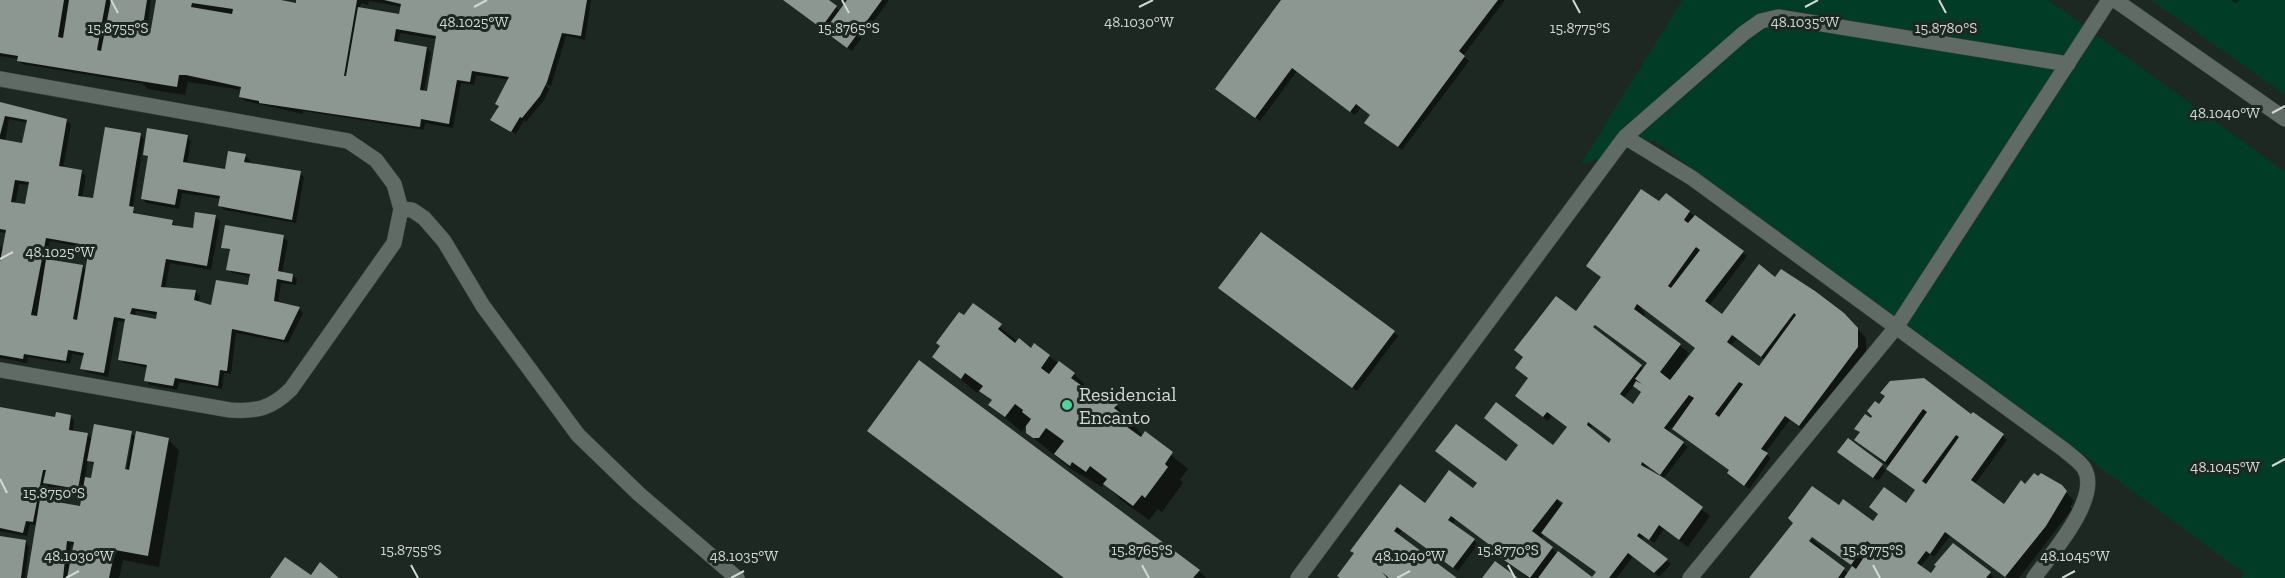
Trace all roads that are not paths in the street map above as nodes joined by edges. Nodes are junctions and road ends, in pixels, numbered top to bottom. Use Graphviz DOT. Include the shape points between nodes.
graph roads {
  1 [pos="2109,0"];
  2 [pos="2115,0"];
  3 [pos="2068,64"];
  4 [pos="0,79"];
  5 [pos="2285,119"];
  6 [pos="1625,137"];
  7 [pos="401,209"];
  8 [pos="1897,326"];
  9 [pos="0,370"];
  10 [pos="737,578"];
  11 [pos="1298,578"];
  12 [pos="1690,578"];
  13 [pos="2034,578"];
  1 -- 3 [label="street"];
  2 -- 5 [label="street"];
  3 -- 6 [label="street" via="1778,17 1761,21 1743,33"];
  3 -- 8 [label="street"];
  4 -- 7 [label="street" via="348,141 376,160 394,184"];
  6 -- 8 [label="street" via="1692,178"];
  6 -- 11 [label="street"];
  7 -- 9 [label="street" via="394,243 291,389 264,409 230,410"];
  7 -- 10 [label="street" via="412,210 424,218 444,241 483,306 578,435 639,494"];
  8 -- 12 [label="street"];
  8 -- 13 [label="street" via="2084,468 2089,492 2078,516"];
}
